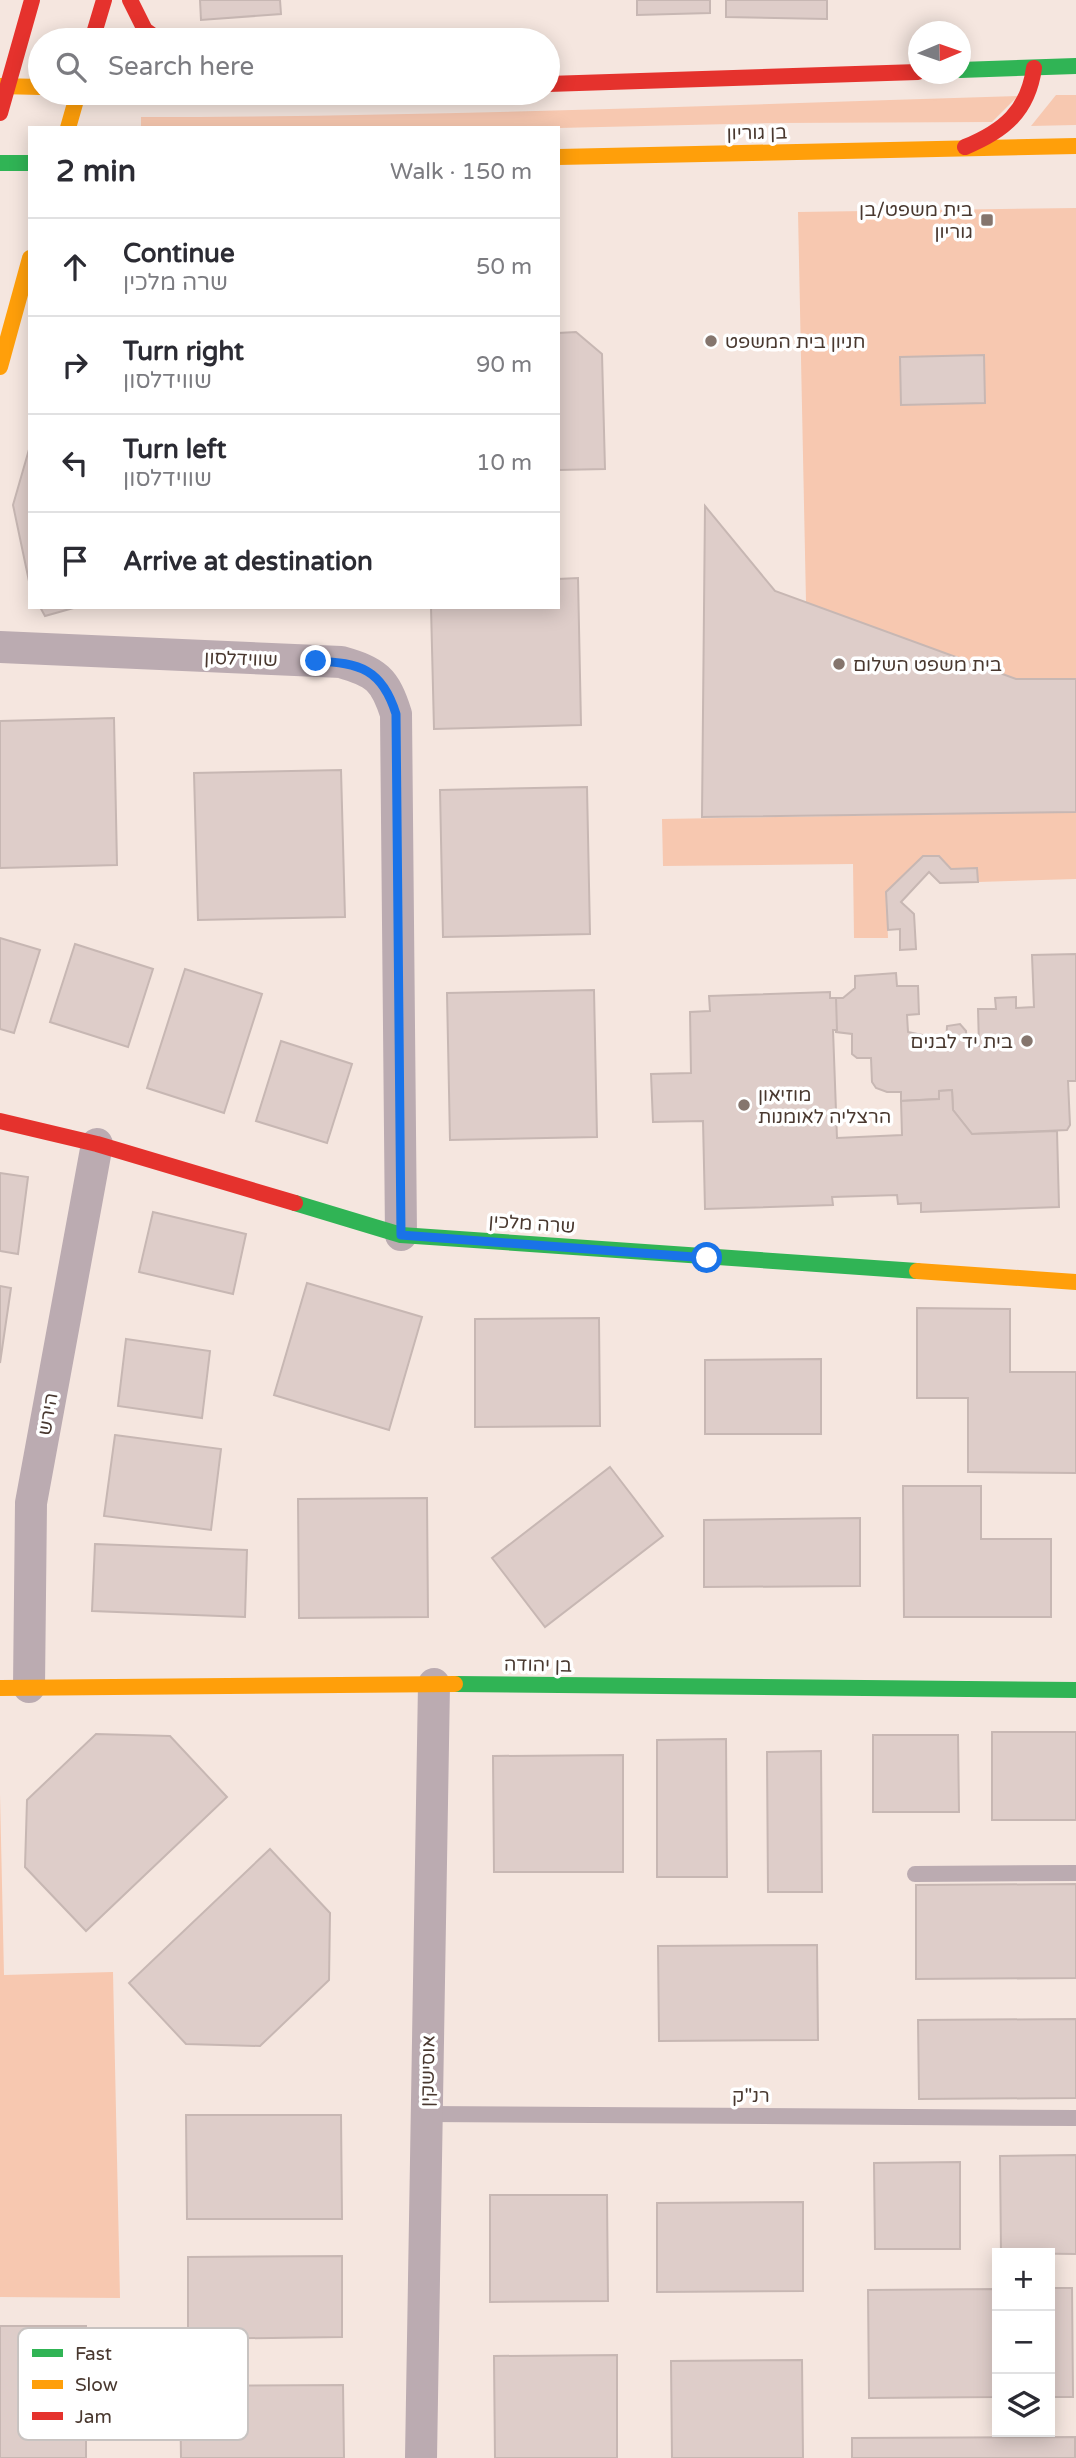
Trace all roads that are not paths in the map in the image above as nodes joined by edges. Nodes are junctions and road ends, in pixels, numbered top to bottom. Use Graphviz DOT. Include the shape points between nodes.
graph roads {
  1 [pos="32,0"];
  2 [pos="104,0"];
  3 [pos="130,0"];
  4 [pos="96,28"];
  5 [pos="144,28"];
  6 [pos="1076,66"];
  7 [pos="1034,68"];
  8 [pos="971,70"];
  9 [pos="908,72"];
  10 [pos="560,84"];
  11 [pos="4,86"];
  12 [pos="28,87"];
  13 [pos="75,105"];
  14 [pos="0,113"];
  15 [pos="69,126"];
  16 [pos="1076,148"];
  17 [pos="957,150"];
  18 [pos="560,157"];
  19 [pos="0,163"];
  20 [pos="28,163"];
  21 [pos="28,265"];
  22 [pos="0,367"];
  23 [pos="0,647"];
  24 [pos="0,1122"];
  25 [pos="97,1143"];
  26 [pos="401,1235"];
  27 [pos="1076,1282"];
  28 [pos="434,1684"];
  29 [pos="14,1687"];
  30 [pos="1076,1690"];
  31 [pos="1076,1873"];
  32 [pos="915,1874"];
  33 [pos="426,2114"];
  34 [pos="1076,2118"];
  35 [pos="421,2458"];
  1 -- 11 [label="street"];
  2 -- 4 [label="street"];
  3 -- 5 [label="street"];
  6 -- 7 [label="street"];
  7 -- 8 [label="street"];
  7 -- 17 [label="street, בן גוריון" via="1032,94 1005,128"];
  9 -- 10 [label="street"];
  11 -- 12 [label="street"];
  11 -- 14 [label="street"];
  13 -- 15 [label="street"];
  16 -- 17 [label="street, בן גוריון"];
  17 -- 18 [label="street, בן גוריון"];
  19 -- 20 [label="street"];
  21 -- 22 [label="street"];
  23 -- 26 [label="street, שווידלסון" via="341,662 371,671 388,690 396,714"];
  24 -- 25 [label="street, שרה מלכין"];
  25 -- 26 [label="street, שרה מלכין"];
  25 -- 29 [label="street, הירש" via="31,1503"];
  26 -- 27 [label="street, שרה מלכין"];
  28 -- 29 [label="street, בן יהודה"];
  28 -- 30 [label="street, בן יהודה"];
  28 -- 33 [label="street, אוסישקין"];
  31 -- 32 [label="lane"];
  33 -- 34 [label="lane, רנ\"ק"];
  33 -- 35 [label="street, אוסישקין"];
}
